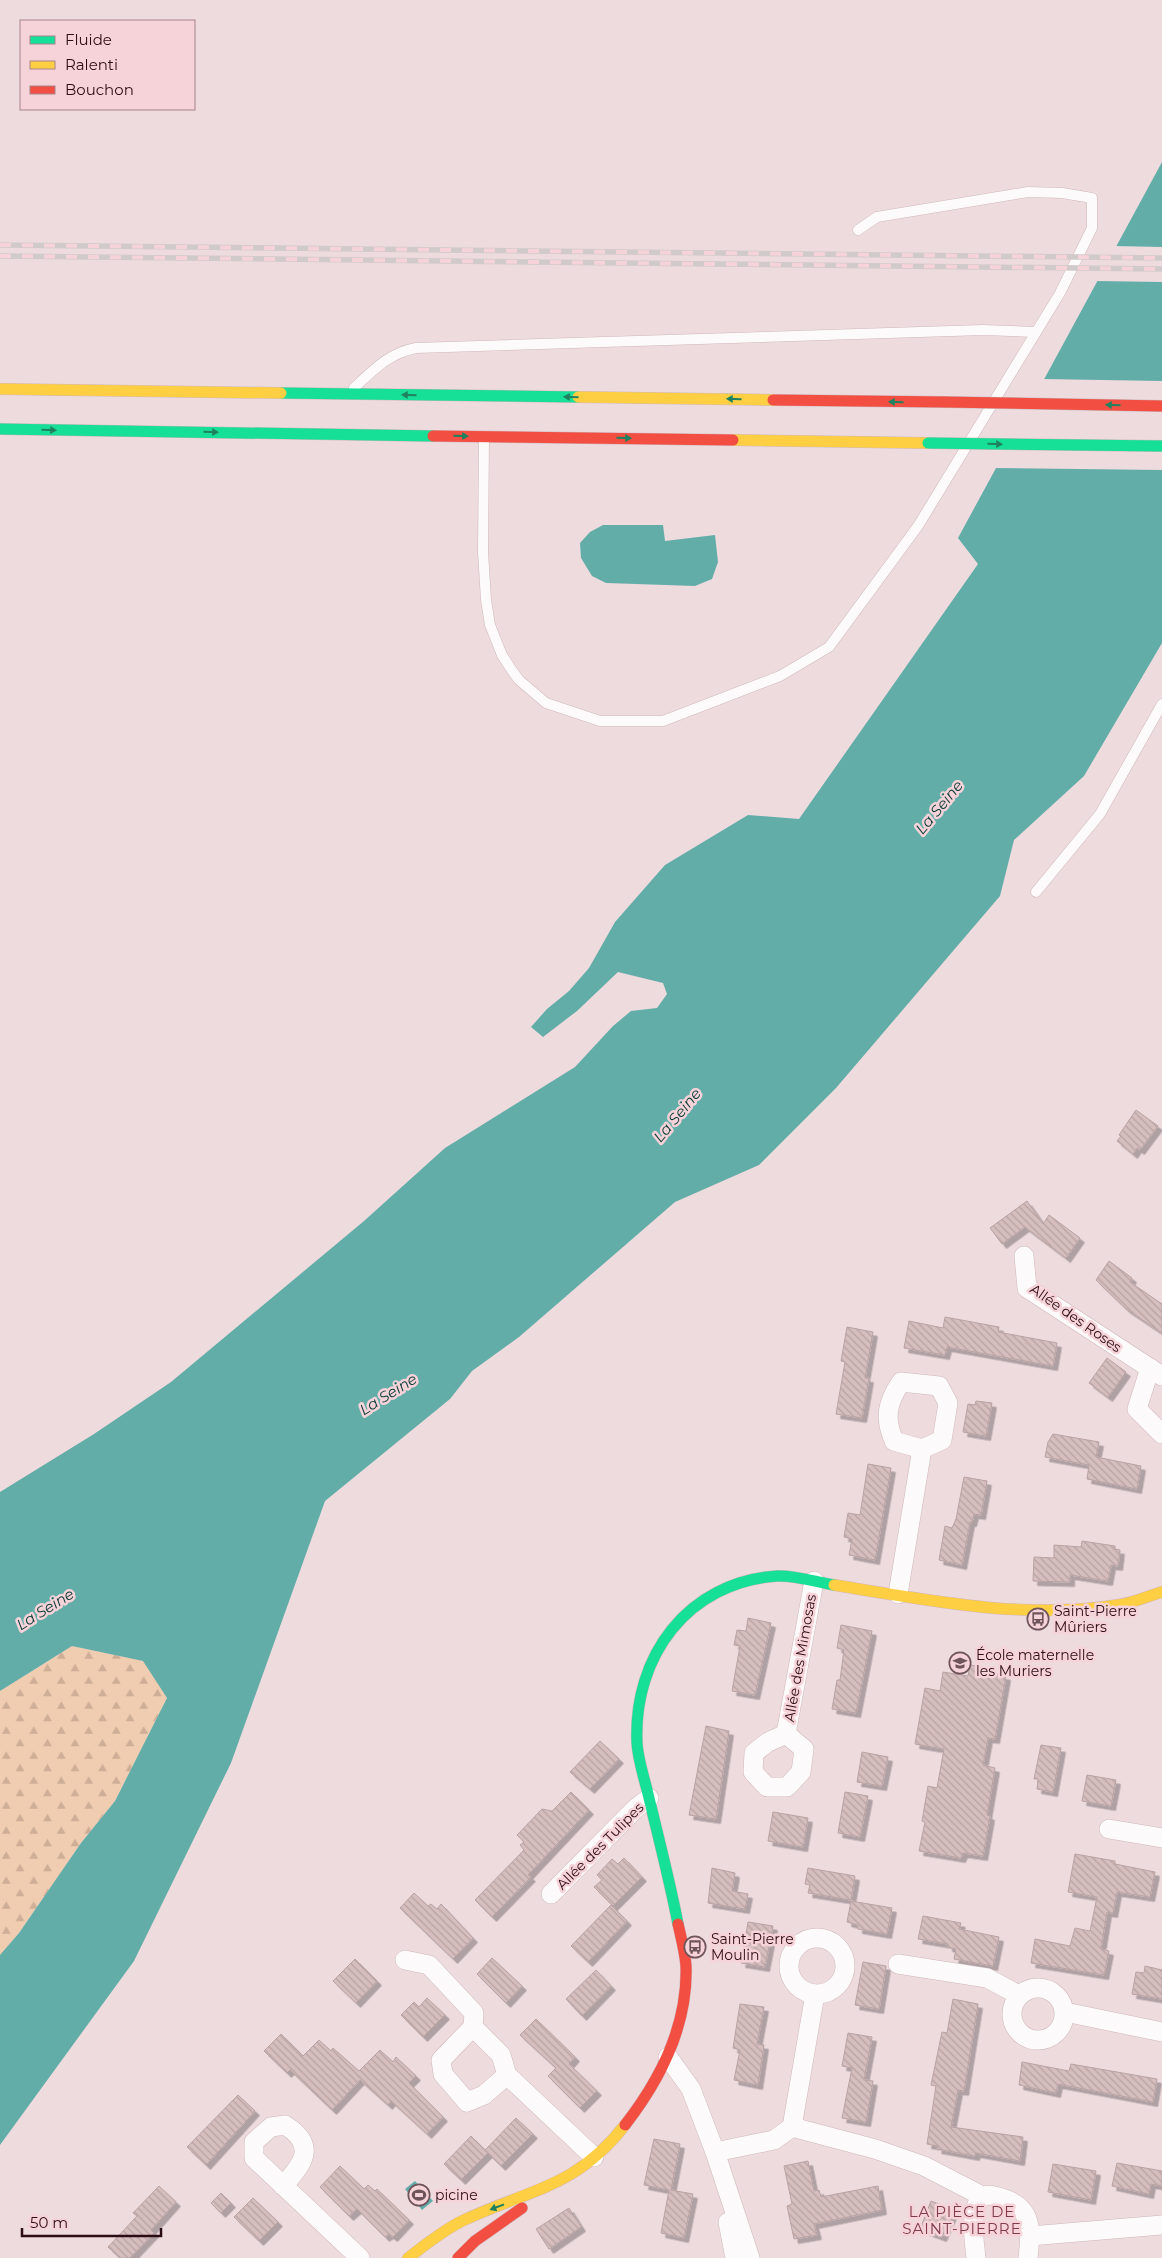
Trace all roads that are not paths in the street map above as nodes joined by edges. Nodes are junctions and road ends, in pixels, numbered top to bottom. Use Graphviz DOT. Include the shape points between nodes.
graph roads {
  1 [pos="858,230"];
  2 [pos="1035,332"];
  3 [pos="0,389"];
  4 [pos="347,394"];
  5 [pos="1162,406"];
  6 [pos="0,429"];
  7 [pos="484,436"];
  8 [pos="1162,446"];
  9 [pos="1162,704"];
  10 [pos="1159,717"];
  11 [pos="1036,892"];
  12 [pos="1024,1256"];
  13 [pos="1156,1372"];
  14 [pos="1162,1434"];
  15 [pos="922,1450"];
  16 [pos="814,1581"];
  17 [pos="1162,1592"];
  18 [pos="898,1594"];
  19 [pos="786,1734"];
  20 [pos="649,1798"];
  21 [pos="1109,1829"];
  22 [pos="1162,1838"];
  23 [pos="551,1894"];
  24 [pos="405,1960"];
  25 [pos="898,1964"];
  26 [pos="815,1994"];
  27 [pos="1019,1995"];
  28 [pos="1065,2012"];
  29 [pos="473,2028"];
  30 [pos="1162,2032"];
  31 [pos="668,2057"];
  32 [pos="507,2075"];
  33 [pos="792,2127"];
  34 [pos="715,2152"];
  35 [pos="594,2157"];
  36 [pos="559,2183"];
  37 [pos="283,2186"];
  38 [pos="982,2196"];
  39 [pos="1162,2225"];
  40 [pos="1030,2236"];
  41 [pos="360,2258"];
  42 [pos="408,2258"];
  43 [pos="458,2258"];
  44 [pos="735,2258"];
  45 [pos="750,2258"];
  46 [pos="976,2258"];
  47 [pos="1028,2258"];
  1 -- 2 [label="lane" via="877,217 1028,192 1092,198 1092,228 1060,293"];
  2 -- 4 [label="lane" via="983,330 416,348 388,357"];
  2 -- 7 [label="lane" via="918,526 829,647 780,676 663,721 600,721 546,703 511,669 496,639 486,600"];
  3 -- 4 [label="main road"];
  5 -- 4 [label="main road, one-way, bridge"];
  6 -- 7 [label="main road, one-way"];
  7 -- 8 [label="main road, one-way, bridge"];
  9 -- 10 [label="lane"];
  10 -- 11 [label="lane" via="1100,814"];
  12 -- 13 [label="street, Allée des Roses" via="1027,1288"];
  13 -- 14 [label="street, Allée des Roses" via="1137,1409"];
  15 -- 18 [label="street"];
  16 -- 18 [label="main road"];
  16 -- 19 [label="street, Allée des Mimosas"];
  16 -- 20 [label="main road" via="779,1576 748,1580 717,1591 690,1610 666,1634 646,1672 638,1713 637,1745"];
  17 -- 18 [label="main road" via="1119,1605 1032,1611 982,1608"];
  20 -- 23 [label="street, Allée des Tulipes"];
  20 -- 31 [label="main road" via="686,1965 681,2004"];
  21 -- 22 [label="street"];
  24 -- 29 [label="street" via="429,1966 474,2013"];
  25 -- 27 [label="street" via="987,1978"];
  26 -- 33 [label="street"];
  27 -- 28 [label="street" via="1032,1987 1047,1988 1060,1998"];
  27 -- 28 [label="street" via="1012,2006 1012,2019 1018,2031 1028,2038 1041,2040 1054,2035 1062,2025"];
  28 -- 30 [label="street"];
  29 -- 32 [label="street" via="501,2056"];
  29 -- 32 [label="street" via="441,2060 443,2074 468,2102 484,2095"];
  31 -- 34 [label="street" via="691,2089"];
  31 -- 35 [label="main road" via="643,2101"];
  32 -- 35 [label="street"];
  33 -- 34 [label="street" via="774,2140"];
  33 -- 38 [label="street" via="924,2166"];
  34 -- 44 [label="street"];
  34 -- 45 [label="street"];
  35 -- 36 [label="main road"];
  36 -- 42 [label="main road, one-way" via="467,2219"];
  36 -- 43 [label="main road" via="476,2241"];
  37 -- 41 [label="street"];
  38 -- 40 [label="street" via="991,2194 1017,2204 1025,2212"];
  38 -- 46 [label="street" via="977,2202 974,2222"];
  39 -- 40 [label="street"];
  40 -- 47 [label="street"];
}
